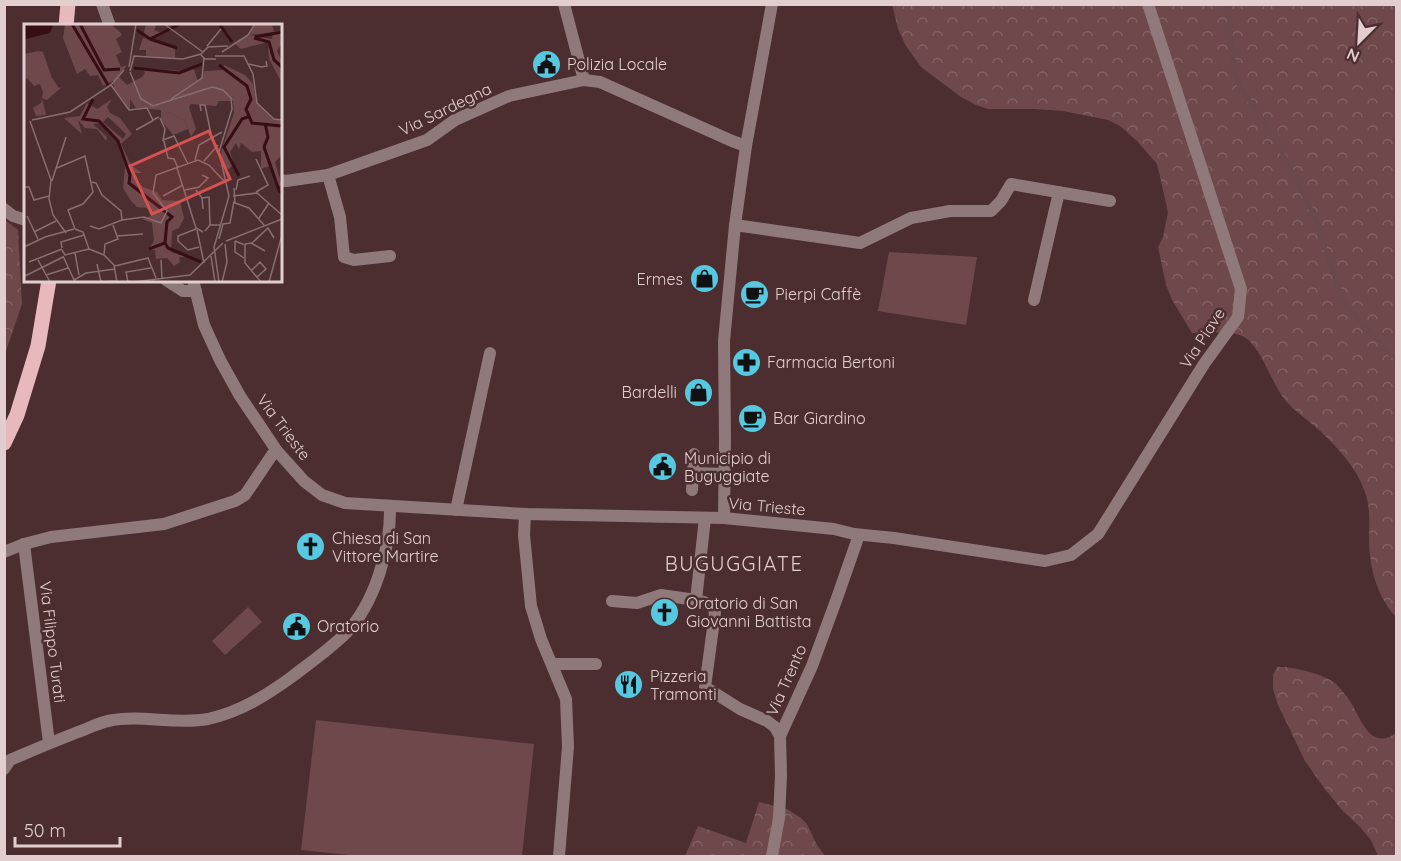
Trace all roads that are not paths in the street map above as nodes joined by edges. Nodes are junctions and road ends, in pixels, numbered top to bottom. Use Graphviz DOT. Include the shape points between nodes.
graph roads {
  1 [pos="68,4"];
  2 [pos="102,4"];
  3 [pos="564,4"];
  4 [pos="772,4"];
  5 [pos="1148,4"];
  6 [pos="66,24"];
  7 [pos="109,24"];
  8 [pos="584,80"];
  9 [pos="746,146"];
  10 [pos="328,175"];
  11 [pos="282,180"];
  12 [pos="1059,192"];
  13 [pos="1110,201"];
  14 [pos="4,209"];
  15 [pos="24,219"];
  16 [pos="735,225"];
  17 [pos="390,256"];
  18 [pos="49,282"];
  19 [pos="168,282"];
  20 [pos="194,286"];
  21 [pos="1034,300"];
  22 [pos="490,353"];
  23 [pos="4,443"];
  24 [pos="277,451"];
  25 [pos="694,454"];
  26 [pos="693,473"];
  27 [pos="725,474"];
  28 [pos="692,490"];
  29 [pos="390,506"];
  30 [pos="456,510"];
  31 [pos="525,514"];
  32 [pos="705,518"];
  33 [pos="724,518"];
  34 [pos="859,535"];
  35 [pos="24,544"];
  36 [pos="4,552"];
  37 [pos="1071,555"];
  38 [pos="696,600"];
  39 [pos="612,601"];
  40 [pos="552,664"];
  41 [pos="596,664"];
  42 [pos="780,736"];
  43 [pos="49,743"];
  44 [pos="6,762"];
  45 [pos="559,856"];
  46 [pos="772,856"];
  1 -- 6 [label="main road"];
  2 -- 7 [label="street"];
  3 -- 8 [label="street"];
  4 -- 9 [label="street"];
  5 -- 37 [label="street, Via Piave" via="1241,289 1238,317 1204,364 1098,534"];
  8 -- 9 [label="street, Via Sardegna" via="600,82"];
  8 -- 10 [label="street, Via Sardegna" via="509,96 455,120 427,140"];
  9 -- 16 [label="street"];
  10 -- 11 [label="street, Via Sardegna"];
  10 -- 17 [label="street" via="340,217 344,257 354,260"];
  12 -- 13 [label="street"];
  12 -- 16 [label="street" via="1011,184 991,211 911,218 860,243"];
  12 -- 21 [label="street"];
  14 -- 15 [label="street"];
  16 -- 27 [label="street" via="724,341"];
  18 -- 23 [label="main road" via="38,346 17,415"];
  19 -- 20 [label="street" via="183,291"];
  20 -- 24 [label="street, Via Trieste" via="204,325 220,360"];
  22 -- 30 [label="street"];
  24 -- 29 [label="street, Via Trieste" via="322,495 345,503"];
  24 -- 35 [label="street" via="245,495 235,501 164,524 51,537"];
  25 -- 26 [label="street"];
  26 -- 27 [label="street"];
  26 -- 28 [label="street"];
  27 -- 33 [label="street"];
  29 -- 30 [label="street, Via Trieste"];
  29 -- 43 [label="street" via="387,546 366,604 348,631 268,694 234,711 206,719 106,721"];
  30 -- 31 [label="street, Via Trieste"];
  31 -- 32 [label="street, Via Trieste"];
  31 -- 40 [label="street" via="531,606"];
  32 -- 33 [label="street, Via Trieste"];
  32 -- 38 [label="street"];
  33 -- 34 [label="street, Via Trieste"];
  34 -- 37 [label="street, Via Trieste" via="1045,561"];
  34 -- 42 [label="street, Via Trento" via="812,666"];
  35 -- 36 [label="street"];
  35 -- 43 [label="street, Via Filippo Turati"];
  38 -- 39 [label="street" via="661,595 637,603"];
  38 -- 42 [label="street, Via Trento" via="709,603 715,613 705,687 766,721"];
  40 -- 41 [label="street"];
  40 -- 45 [label="street" via="566,699 568,747"];
  42 -- 46 [label="street, Via Trento" via="779,818"];
  43 -- 44 [label="street"];
}
